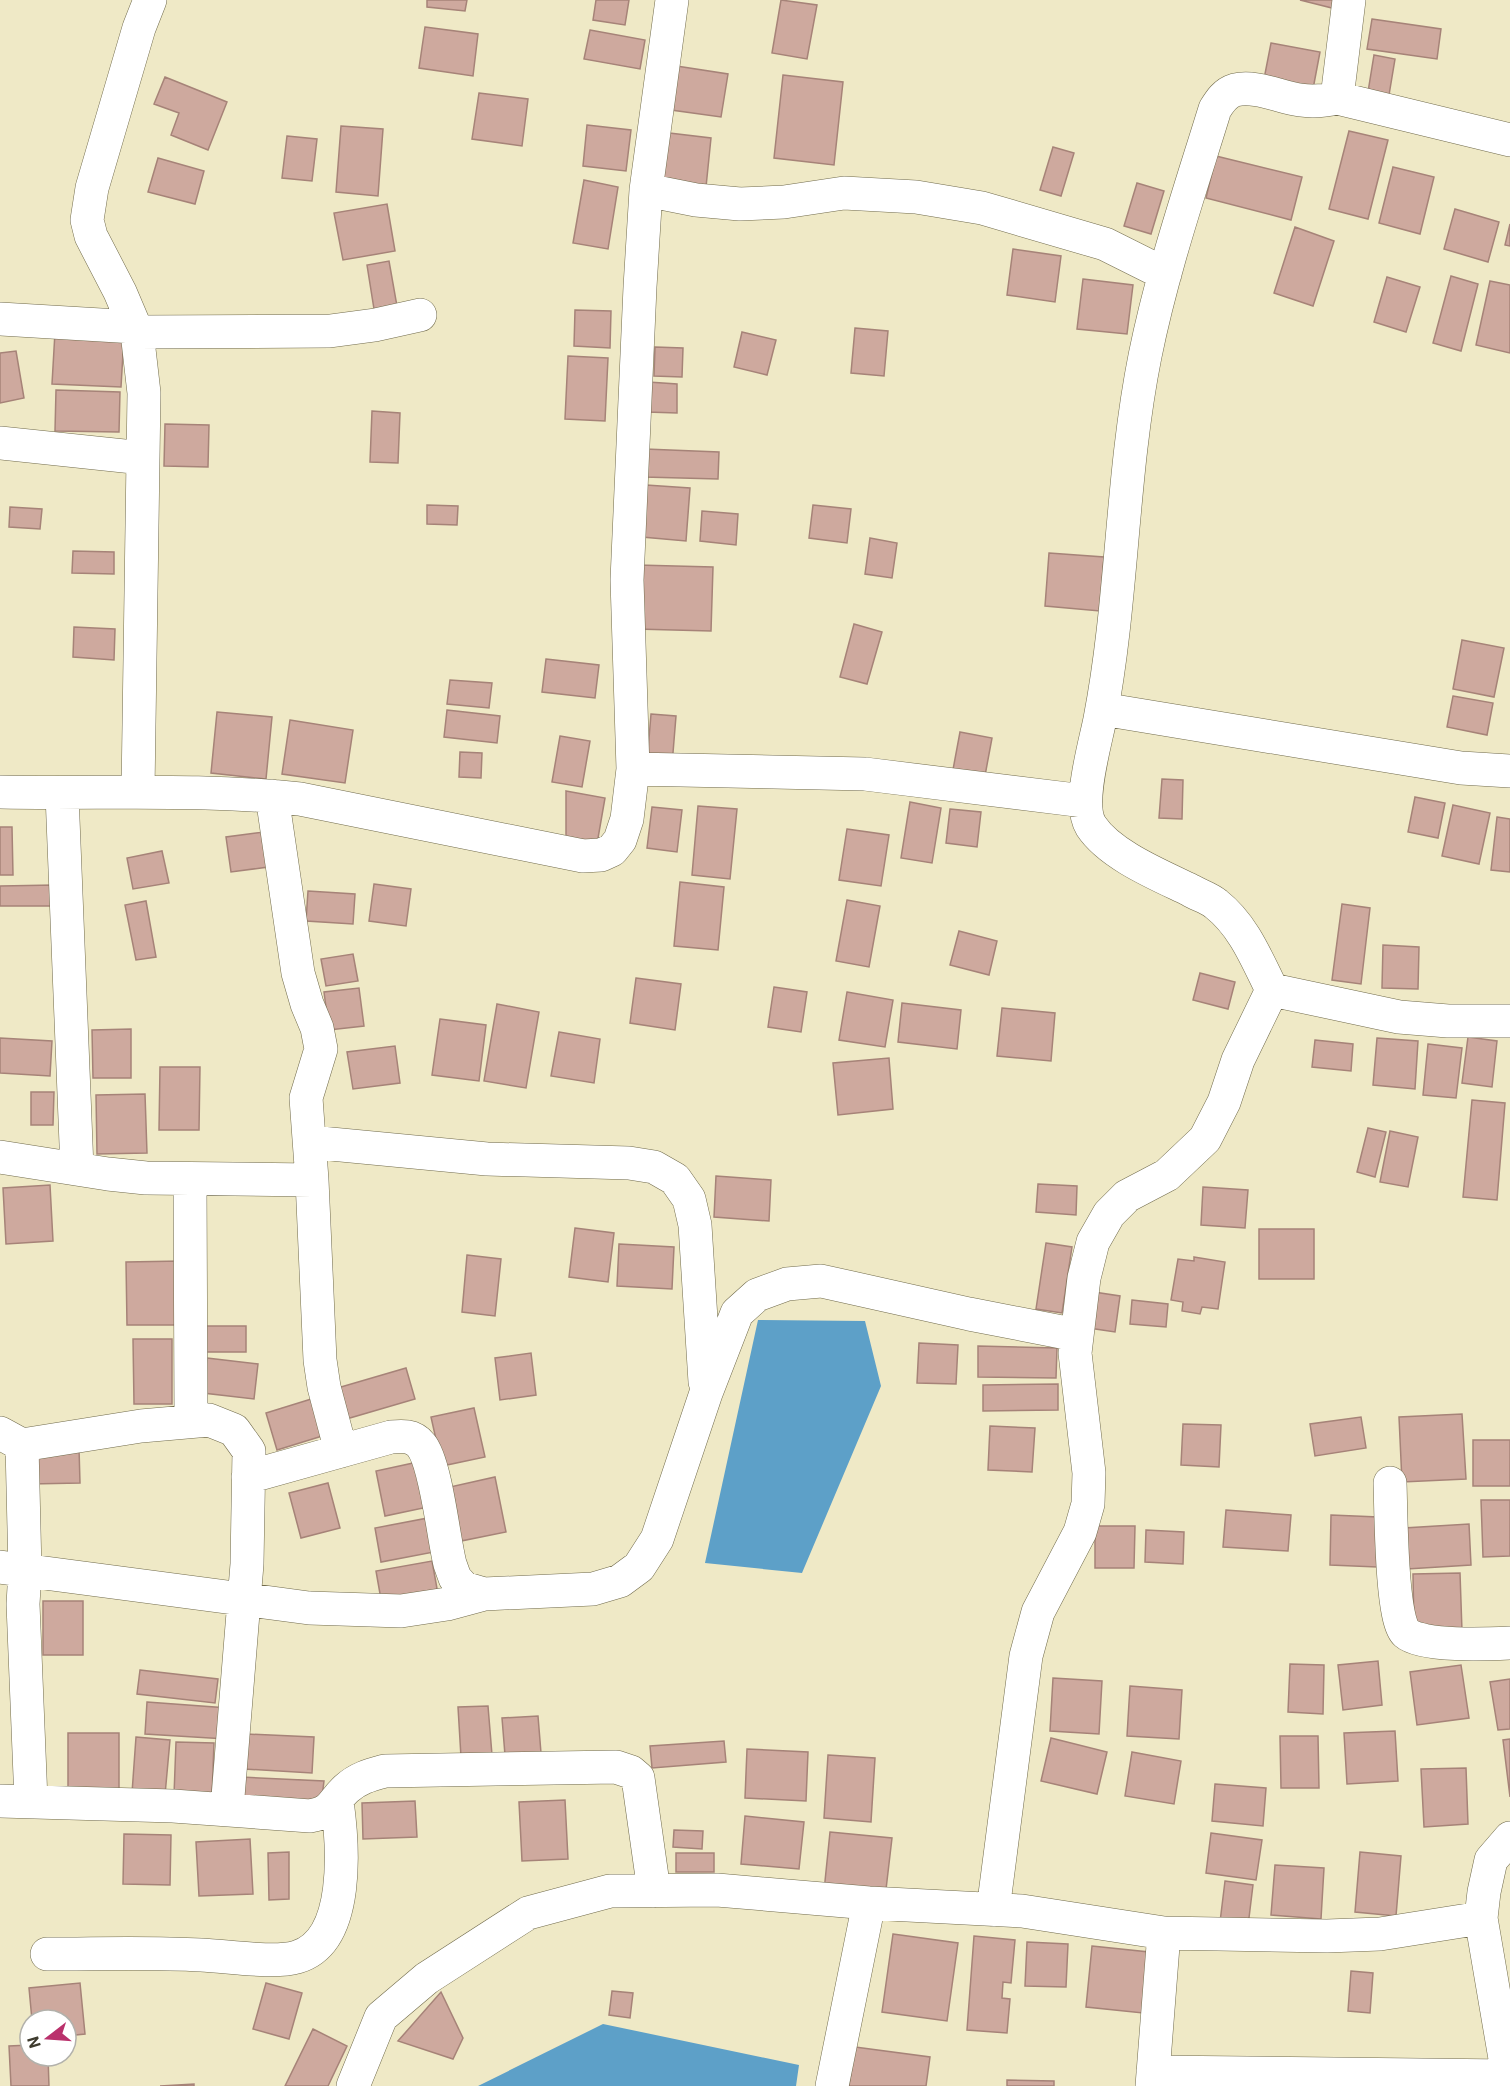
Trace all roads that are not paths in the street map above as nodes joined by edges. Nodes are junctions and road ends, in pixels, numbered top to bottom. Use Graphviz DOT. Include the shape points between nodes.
graph roads {
  1 [pos="150,0"];
  2 [pos="672,0"];
  3 [pos="1349,0"];
  4 [pos="1337,98"];
  5 [pos="1510,140"];
  6 [pos="646,190"];
  7 [pos="1166,274"];
  8 [pos="420,315"];
  9 [pos="0,319"];
  10 [pos="136,329"];
  11 [pos="0,443"];
  12 [pos="143,458"];
  13 [pos="1102,709"];
  14 [pos="633,769"];
  15 [pos="1510,771"];
  16 [pos="138,791"];
  17 [pos="0,792"];
  18 [pos="62,794"];
  19 [pos="272,796"];
  20 [pos="1084,801"];
  21 [pos="1272,990"];
  22 [pos="1510,1021"];
  23 [pos="310,1142"];
  24 [pos="0,1157"];
  25 [pos="76,1169"];
  26 [pos="190,1179"];
  27 [pos="312,1180"];
  28 [pos="1077,1335"];
  29 [pos="706,1393"];
  30 [pos="191,1421"];
  31 [pos="11,1439"];
  32 [pos="341,1451"];
  33 [pos="248,1477"];
  34 [pos="1390,1483"];
  35 [pos="13,1569"];
  36 [pos="484,1594"];
  37 [pos="244,1600"];
  38 [pos="1510,1643"];
  39 [pos="16,1801"];
  40 [pos="337,1801"];
  41 [pos="227,1809"];
  42 [pos="1510,1838"];
  43 [pos="654,1891"];
  44 [pos="869,1904"];
  45 [pos="993,1910"];
  46 [pos="1481,1918"];
  47 [pos="1164,1933"];
  48 [pos="47,1954"];
  49 [pos="1153,2079"];
  50 [pos="1509,2079"];
  51 [pos="353,2086"];
  52 [pos="832,2086"];
  1 -- 10 [label="street" via="87,208 91,236"];
  2 -- 6 [label="street"];
  3 -- 4 [label="street"];
  4 -- 5 [label="street"];
  4 -- 7 [label="street" via="1321,102 1300,100 1248,89 1224,96 1215,109"];
  6 -- 7 [label="street" via="740,204 844,193 916,197 982,208 1105,244"];
  6 -- 14 [label="street" via="627,580"];
  7 -- 13 [label="street" via="1133,421"];
  8 -- 10 [label="street" via="330,330"];
  9 -- 10 [label="street"];
  10 -- 12 [label="street" via="144,393"];
  11 -- 12 [label="street"];
  12 -- 16 [label="street"];
  13 -- 15 [label="street" via="1461,768"];
  13 -- 20 [label="street"];
  14 -- 19 [label="street" via="627,819 620,840 601,855 583,856"];
  14 -- 20 [label="street" via="865,774"];
  16 -- 18 [label="street"];
  16 -- 19 [label="street"];
  17 -- 18 [label="street"];
  18 -- 25 [label="street"];
  19 -- 23 [label="street" via="298,973 321,1049 306,1098"];
  20 -- 21 [label="street" via="1090,825 1110,845 1215,903 1243,933"];
  21 -- 22 [label="street" via="1400,1017"];
  21 -- 28 [label="street" via="1205,1139 1167,1175 1127,1196 1108,1214 1093,1242"];
  23 -- 27 [label="street"];
  23 -- 29 [label="street" via="487,1159 628,1163 654,1167 675,1179 689,1199 695,1225"];
  24 -- 25 [label="street"];
  25 -- 26 [label="street"];
  26 -- 27 [label="street"];
  26 -- 30 [label="street"];
  27 -- 32 [label="street" via="320,1360"];
  28 -- 29 [label="street" via="821,1281 787,1284 757,1295 737,1313"];
  28 -- 45 [label="street" via="1075,1353 1089,1473 1088,1504 1080,1532 1038,1612 1026,1656"];
  29 -- 36 [label="street" via="657,1539 639,1567 620,1581 593,1589"];
  30 -- 31 [label="street"];
  30 -- 33 [label="street" via="209,1420 234,1430 249,1451"];
  31 -- 35 [label="street"];
  32 -- 33 [label="street"];
  32 -- 36 [label="street" via="391,1437 407,1436 420,1444 431,1461 443,1537 455,1578 464,1588"];
  33 -- 37 [label="street"];
  34 -- 38 [label="street" via="1396,1602 1405,1633 1420,1641"];
  35 -- 37 [label="street"];
  35 -- 39 [label="street" via="23,1604"];
  36 -- 37 [label="street" via="401,1611 309,1608"];
  37 -- 41 [label="street"];
  39 -- 41 [label="street"];
  40 -- 41 [label="street" via="330,1809 310,1816"];
  40 -- 43 [label="street" via="363,1777 385,1771 616,1767 638,1778"];
  40 -- 48 [label="street" via="341,1830 339,1897 332,1922 309,1951 274,1959 199,1954"];
  42 -- 46 [label="street" via="1491,1860"];
  43 -- 44 [label="street" via="717,1890"];
  43 -- 51 [label="street" via="610,1891 528,1913 427,1978 381,2017"];
  44 -- 45 [label="street"];
  44 -- 52 [label="street"];
  45 -- 47 [label="street"];
  46 -- 47 [label="street" via="1380,1934"];
  46 -- 50 [label="street"];
  47 -- 49 [label="street"];
  49 -- 50 [label="street"];
}
